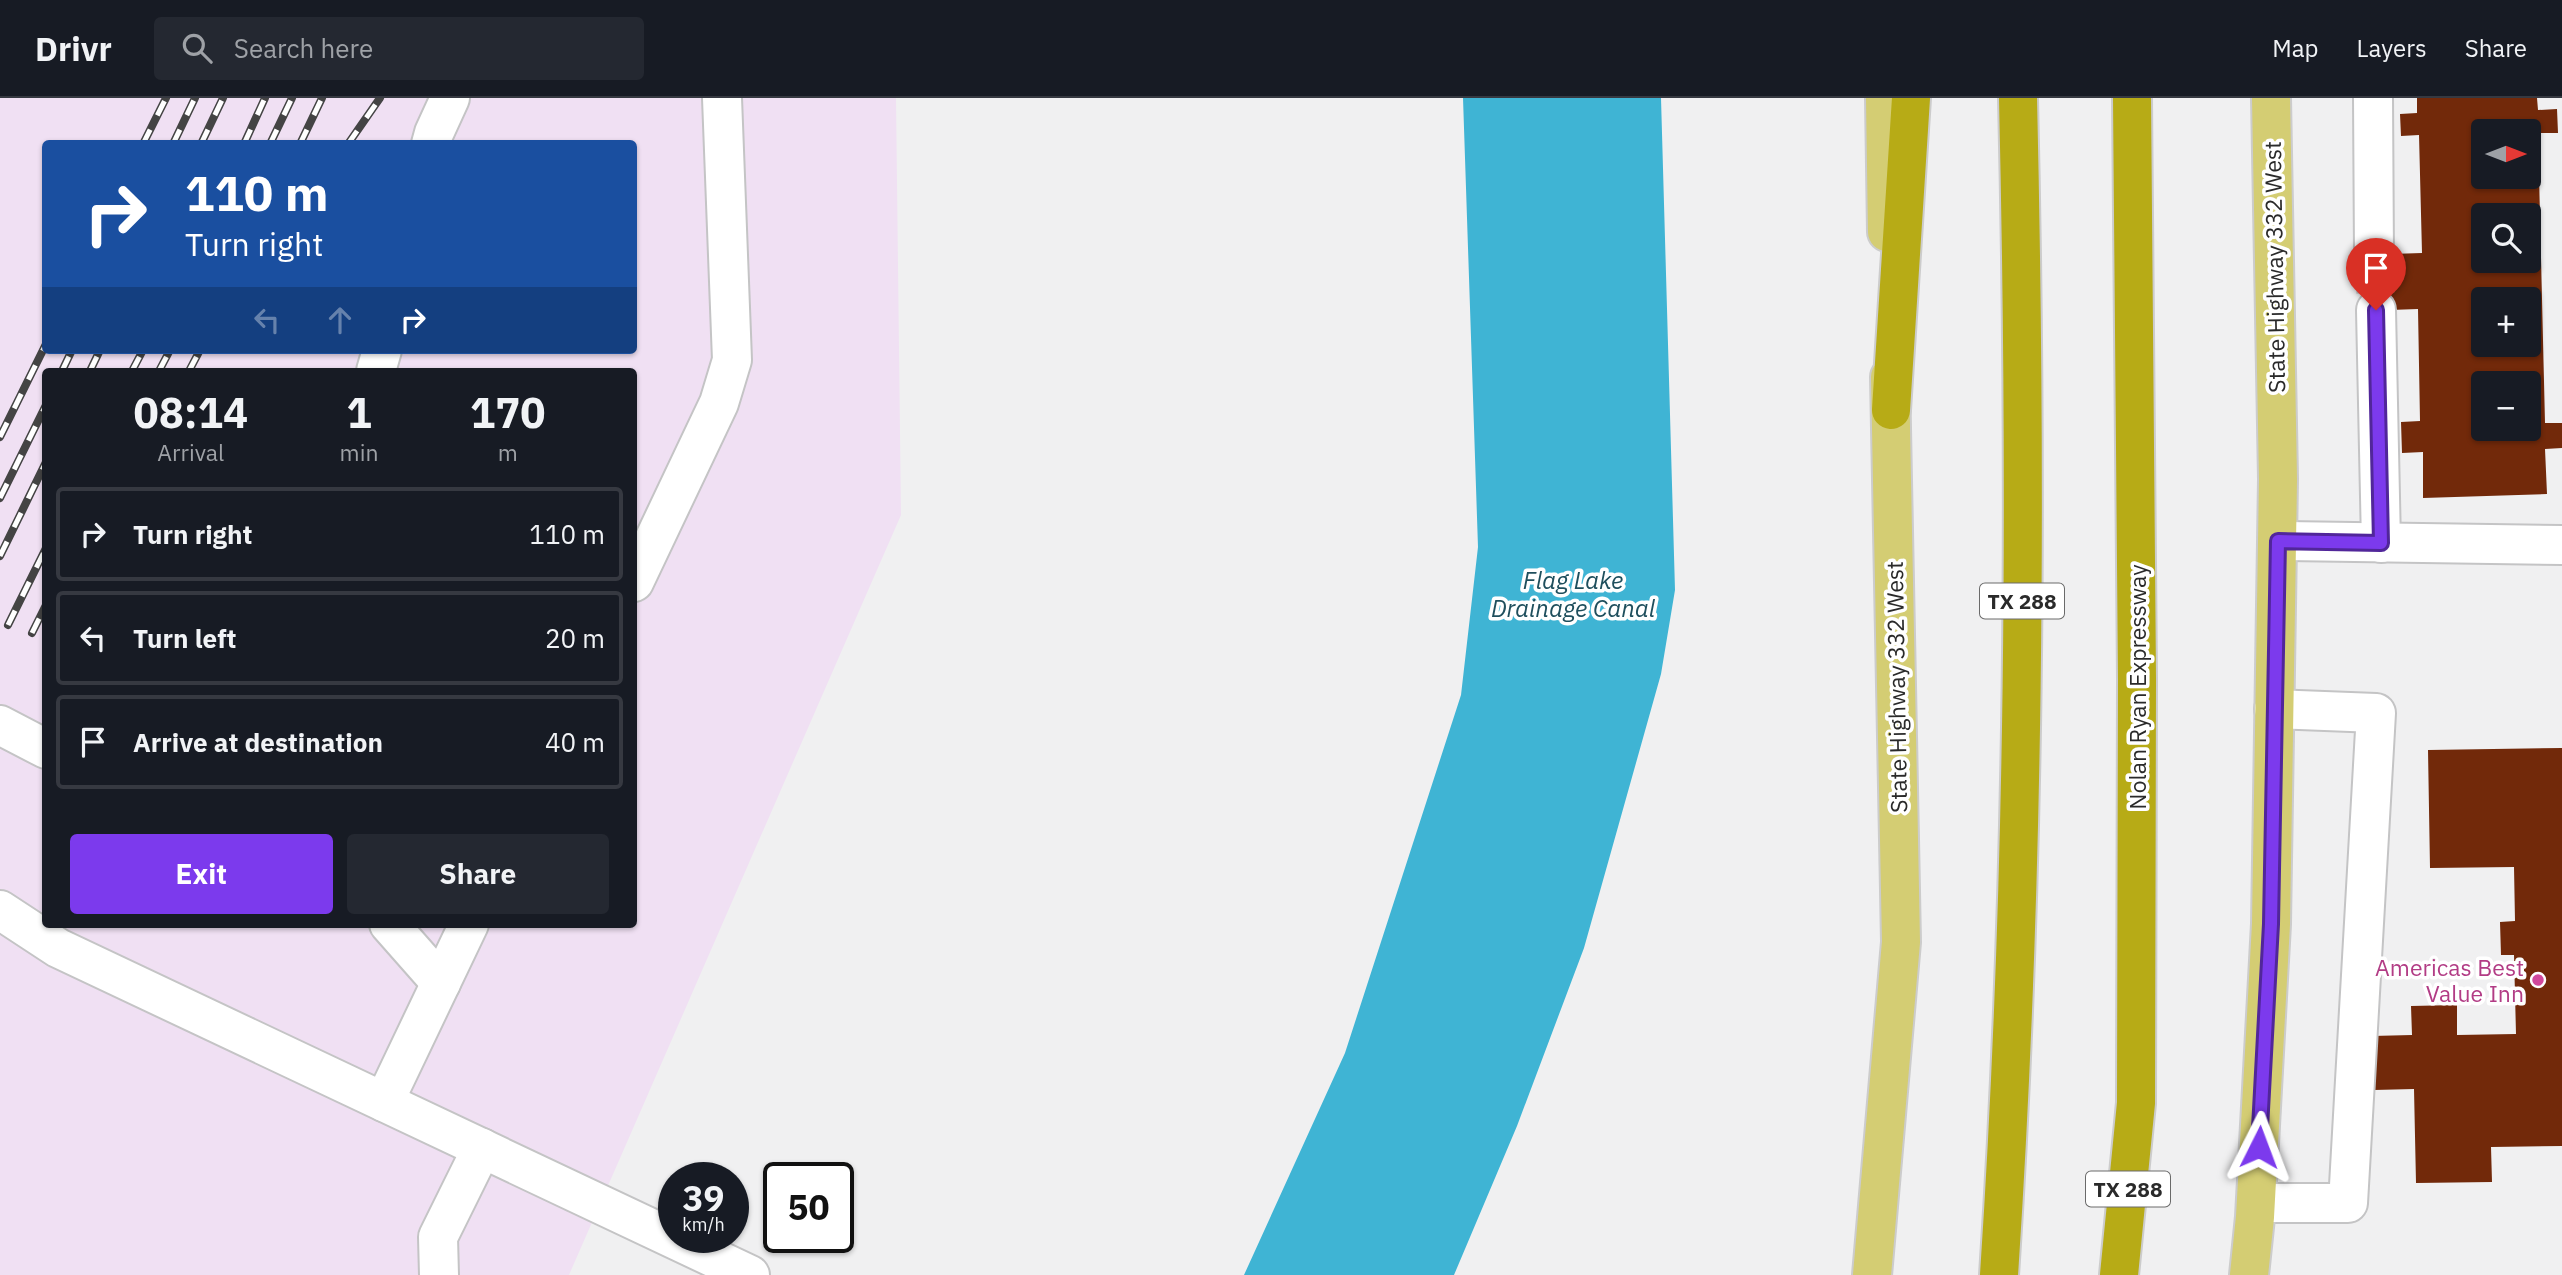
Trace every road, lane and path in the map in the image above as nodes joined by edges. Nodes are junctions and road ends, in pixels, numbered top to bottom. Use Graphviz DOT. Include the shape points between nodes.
graph roads {
  1 [pos="450,98"];
  2 [pos="722,98"];
  3 [pos="1885,98"];
  4 [pos="1911,98"];
  5 [pos="2018,98"];
  6 [pos="2132,98"];
  7 [pos="2271,98"];
  8 [pos="2372,98"];
  9 [pos="432,140"];
  10 [pos="2374,255"];
  11 [pos="2376,310"];
  12 [pos="1891,410"];
  13 [pos="2278,541"];
  14 [pos="2381,543"];
  15 [pos="2562,545"];
  16 [pos="637,576"];
  17 [pos="2274,709"];
  18 [pos="0,725"];
  19 [pos="42,747"];
  20 [pos="0,910"];
  21 [pos="42,927"];
  22 [pos="45,928"];
  23 [pos="393,928"];
  24 [pos="467,928"];
  25 [pos="65,936"];
  26 [pos="441,982"];
  27 [pos="384,1102"];
  28 [pos="482,1149"];
  29 [pos="2256,1203"];
  30 [pos="439,1275"];
  31 [pos="750,1275"];
  32 [pos="1872,1275"];
  33 [pos="1999,1275"];
  34 [pos="2119,1275"];
  35 [pos="2249,1275"];
  1 -- 9 [label="lane"];
  2 -- 16 [label="lane" via="732,360 719,403"];
  3 -- 12 [label="main road, State Highway 332 West"];
  4 -- 12 [label="highway"];
  5 -- 33 [label="highway, TX 288" via="2023,690 2010,1103"];
  6 -- 34 [label="highway, Nolan Ryan Expressway / TX 288" via="2136,1103"];
  7 -- 13 [label="main road, State Highway 332 West"];
  8 -- 10 [label="lane"];
  11 -- 14 [label="lane"];
  12 -- 32 [label="main road, State Highway 332 West" via="1901,942"];
  13 -- 14 [label="lane"];
  13 -- 17 [label="main road, State Highway 332 West"];
  14 -- 15 [label="lane"];
  17 -- 29 [label="main road, State Highway 332 West" via="2271,924"];
  17 -- 29 [label="lane" via="2376,713 2348,1203"];
  18 -- 19 [label="lane"];
  20 -- 21 [label="lane"];
  22 -- 25 [label="lane"];
  23 -- 26 [label="lane"];
  24 -- 26 [label="lane"];
  25 -- 27 [label="lane"];
  26 -- 27 [label="lane"];
  27 -- 28 [label="lane"];
  28 -- 30 [label="lane" via="438,1237"];
  28 -- 31 [label="lane"];
  29 -- 35 [label="main road, State Highway 332 West"];
}
